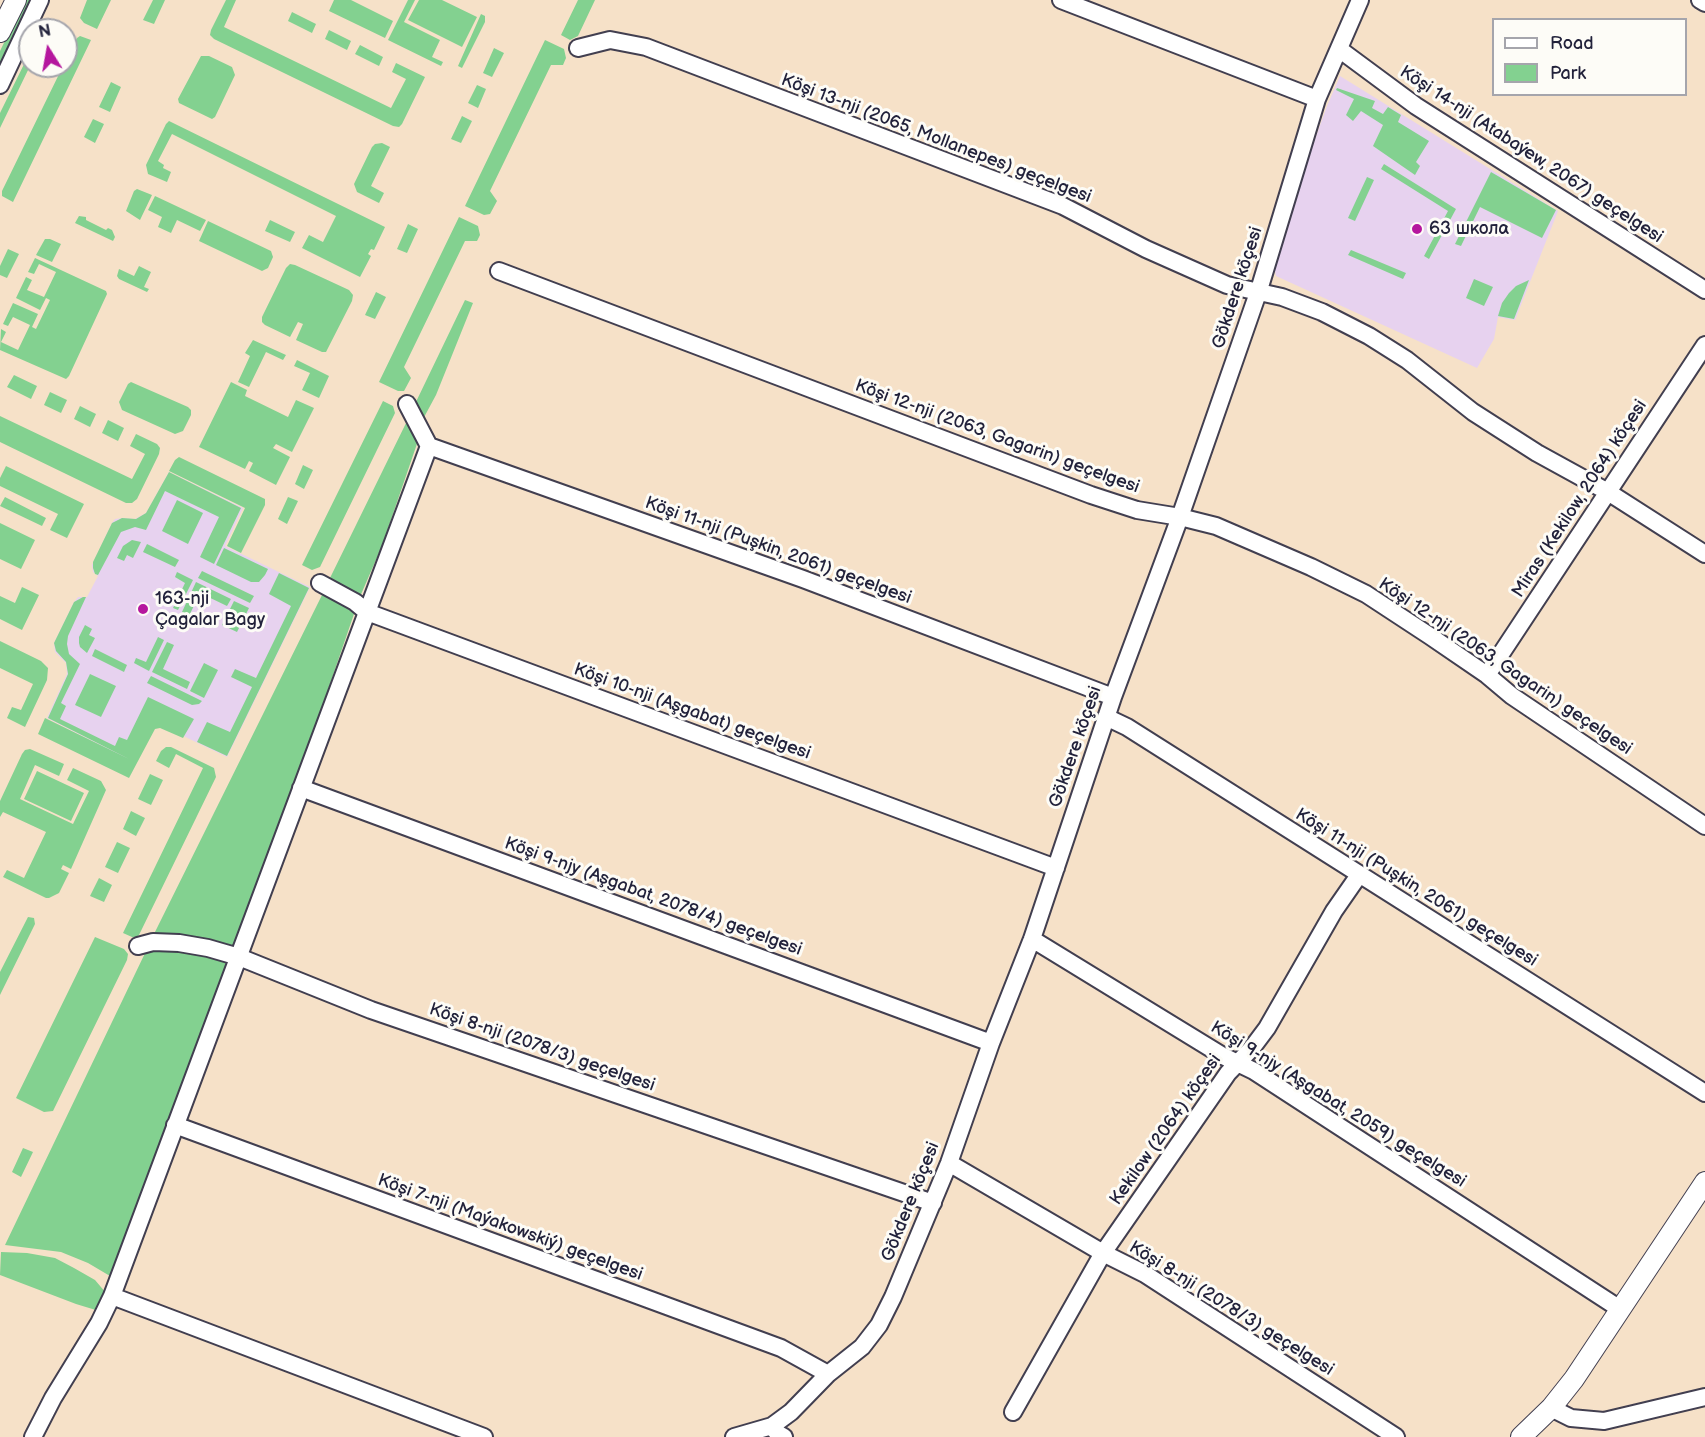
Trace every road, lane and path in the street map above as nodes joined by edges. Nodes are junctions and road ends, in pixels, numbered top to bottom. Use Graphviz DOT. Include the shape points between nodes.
graph roads {
  1 [pos="16,0"];
  2 [pos="40,0"];
  3 [pos="1061,0"];
  4 [pos="1360,0"];
  5 [pos="1700,0"];
  6 [pos="1705,3"];
  7 [pos="0,32"];
  8 [pos="578,48"];
  9 [pos="1339,49"];
  10 [pos="0,85"];
  11 [pos="1317,99"];
  12 [pos="499,270"];
  13 [pos="1259,290"];
  14 [pos="1705,290"];
  15 [pos="1705,345"];
  16 [pos="407,404"];
  17 [pos="429,446"];
  18 [pos="1608,492"];
  19 [pos="1180,517"];
  20 [pos="1705,554"];
  21 [pos="320,583"];
  22 [pos="367,612"];
  23 [pos="1487,675"];
  24 [pos="1113,697"];
  25 [pos="1106,717"];
  26 [pos="301,788"];
  27 [pos="1705,826"];
  28 [pos="1056,868"];
  29 [pos="1359,875"];
  30 [pos="1032,939"];
  31 [pos="138,946"];
  32 [pos="239,957"];
  33 [pos="991,1042"];
  34 [pos="1238,1062"];
  35 [pos="1705,1093"];
  36 [pos="175,1125"];
  37 [pos="949,1163"];
  38 [pos="1705,1182"];
  39 [pos="933,1203"];
  40 [pos="1103,1253"];
  41 [pos="112,1296"];
  42 [pos="1620,1309"];
  43 [pos="828,1374"];
  44 [pos="1705,1397"];
  45 [pos="1551,1408"];
  46 [pos="1012,1412"];
  47 [pos="778,1431"];
  48 [pos="33,1437"];
  49 [pos="484,1437"];
  50 [pos="734,1437"];
  51 [pos="1396,1437"];
  52 [pos="1521,1437"];
  1 -- 7 [label="main road"];
  2 -- 10 [label="street"];
  3 -- 11 [label="street"];
  4 -- 9 [label="street, Gökdere köçesi"];
  5 -- 6 [label="street"];
  8 -- 13 [label="street, Köşi 13-nji (2065, Mollanepes) geçelgesi" via="610,40 646,47 1063,206 1227,285"];
  9 -- 11 [label="street, Gökdere köçesi"];
  9 -- 14 [label="street, Köşi 14-nji (Atabaýew, 2067) geçelgesi" via="1416,106"];
  11 -- 13 [label="street, Gökdere köçesi"];
  12 -- 19 [label="street, Köşi 12-nji (2063, Gagarin) geçelgesi" via="1091,495 1137,510"];
  13 -- 18 [label="street, Köşi 13-nji (2065, Mollanepes) geçelgesi" via="1322,312 1369,336 1407,360 1473,412"];
  13 -- 19 [label="street, Gökdere köçesi"];
  15 -- 18 [label="street, Miras (Kekilow, 2064) köçesi"];
  16 -- 17 [label="street"];
  17 -- 22 [label="street"];
  17 -- 24 [label="street, Köşi 11-nji (Puşkin, 2061) geçelgesi" via="803,579"];
  18 -- 20 [label="street, Köşi 13-nji (2065, Mollanepes) geçelgesi"];
  18 -- 23 [label="street, Miras (Kekilow, 2064) köçesi"];
  19 -- 23 [label="street, Köşi 12-nji (2063, Gagarin) geçelgesi" via="1260,544 1366,594"];
  19 -- 24 [label="street, Gökdere köçesi"];
  21 -- 22 [label="street, Köşi 10-nji (Aşgabat) geçelgesi"];
  22 -- 26 [label="street"];
  22 -- 28 [label="street, Köşi 10-nji (Aşgabat) geçelgesi"];
  23 -- 27 [label="street, Köşi 12-nji (2063, Gagarin) geçelgesi" via="1512,696"];
  24 -- 25 [label="street, Gökdere köçesi"];
  25 -- 28 [label="street, Gökdere köçesi"];
  25 -- 29 [label="street, Köşi 11-nji (Puşkin, 2061) geçelgesi" via="1128,727"];
  26 -- 32 [label="street"];
  26 -- 33 [label="street, Köşi 9-njy (Aşgabat, 2078/4) geçelgesi"];
  28 -- 30 [label="street, Gökdere köçesi"];
  29 -- 34 [label="street, Kekilow (2064) köçesi" via="1267,1028"];
  29 -- 35 [label="street, Köşi 11-nji (Puşkin, 2061) geçelgesi"];
  30 -- 33 [label="street, Gökdere köçesi"];
  30 -- 34 [label="street, Köşi 9-njy (Aşgabat, 2059) geçelgesi"];
  31 -- 32 [label="street, Köşi 8-nji (2078/3) geçelgesi" via="179,943"];
  32 -- 36 [label="street"];
  32 -- 39 [label="street, Köşi 8-nji (2078/3) geçelgesi" via="371,1010"];
  33 -- 37 [label="street, Gökdere köçesi"];
  34 -- 40 [label="street, Kekilow (2064) köçesi"];
  34 -- 42 [label="street, Köşi 9-njy (Aşgabat, 2059) geçelgesi"];
  36 -- 41 [label="street"];
  36 -- 43 [label="street, Köşi 7-nji (Maýakowskiý) geçelgesi" via="781,1348"];
  37 -- 39 [label="street, Gökdere köçesi"];
  37 -- 40 [label="street, Köşi 8-nji (2078/3) geçelgesi"];
  38 -- 42 [label="main road"];
  39 -- 43 [label="street, Gökdere köçesi" via="879,1325 862,1347"];
  40 -- 46 [label="street, Kekilow (2064) köçesi"];
  40 -- 51 [label="street, Köşi 8-nji (2078/3) geçelgesi" via="1145,1274"];
  41 -- 48 [label="street"];
  41 -- 49 [label="street"];
  42 -- 45 [label="main road"];
  43 -- 47 [label="street, Gökdere köçesi"];
  44 -- 45 [label="street" via="1604,1420 1570,1418"];
  45 -- 52 [label="main road"];
  47 -- 50 [label="street, Gökdere köçesi"];
}
